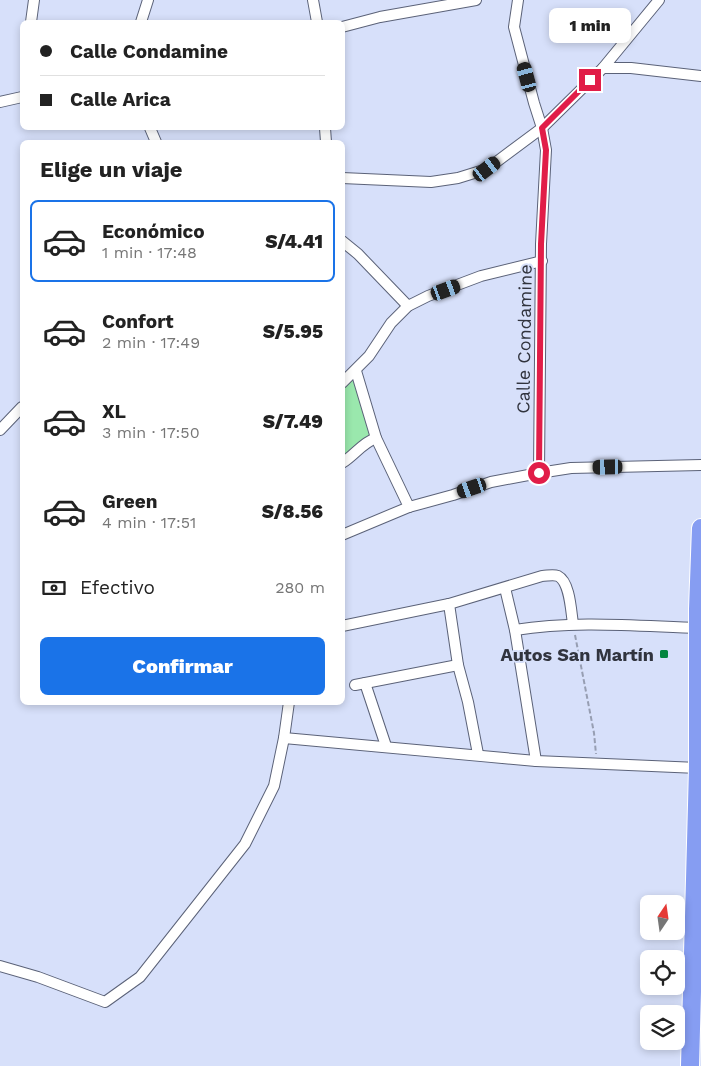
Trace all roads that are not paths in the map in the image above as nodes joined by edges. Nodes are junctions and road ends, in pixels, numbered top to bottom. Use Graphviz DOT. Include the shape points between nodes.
graph roads {
  1 [pos="34,0"];
  2 [pos="148,0"];
  3 [pos="312,0"];
  4 [pos="476,0"];
  5 [pos="518,0"];
  6 [pos="659,0"];
  7 [pos="31,20"];
  8 [pos="142,20"];
  9 [pos="317,20"];
  10 [pos="345,26"];
  11 [pos="602,68"];
  12 [pos="701,76"];
  13 [pos="20,97"];
  14 [pos="0,102"];
  15 [pos="542,128"];
  16 [pos="345,178"];
  17 [pos="345,244"];
  18 [pos="542,261"];
  19 [pos="408,306"];
  20 [pos="356,371"];
  21 [pos="345,380"];
  22 [pos="20,408"];
  23 [pos="1,427"];
  24 [pos="376,438"];
  25 [pos="345,460"];
  26 [pos="701,465"];
  27 [pos="539,473"];
  28 [pos="409,507"];
  29 [pos="701,528"];
  30 [pos="345,534"];
  31 [pos="505,588"];
  32 [pos="449,604"];
  33 [pos="700,609"];
  34 [pos="573,624"];
  35 [pos="345,625"];
  36 [pos="699,628"];
  37 [pos="514,630"];
  38 [pos="458,665"];
  39 [pos="365,683"];
  40 [pos="355,685"];
  41 [pos="289,705"];
  42 [pos="284,738"];
  43 [pos="386,746"];
  44 [pos="478,754"];
  45 [pos="536,761"];
  46 [pos="698,768"];
  47 [pos="0,966"];
  48 [pos="690,1066"];
  1 -- 7 [label="street"];
  2 -- 8 [label="street"];
  3 -- 9 [label="street"];
  4 -- 10 [label="street"];
  5 -- 15 [label="street, Calle Condamine" via="514,27"];
  6 -- 11 [label="street"];
  11 -- 12 [label="street"];
  11 -- 15 [label="street"];
  13 -- 14 [label="street"];
  15 -- 16 [label="street" via="487,169 458,178 431,182"];
  15 -- 18 [label="street, Calle Condamine" via="546,150"];
  17 -- 19 [label="street"];
  18 -- 19 [label="street" via="481,276"];
  18 -- 27 [label="street, Calle Condamine"];
  19 -- 20 [label="street" via="391,323"];
  20 -- 21 [label="street"];
  20 -- 24 [label="street"];
  22 -- 23 [label="street"];
  24 -- 25 [label="street" via="364,443"];
  24 -- 28 [label="street"];
  26 -- 27 [label="street" via="572,468"];
  27 -- 28 [label="street" via="491,482"];
  28 -- 30 [label="street"];
  29 -- 33 [label="highway"];
  31 -- 32 [label="street"];
  31 -- 34 [label="street" via="542,576 557,576 566,583"];
  31 -- 37 [label="street"];
  32 -- 35 [label="street"];
  32 -- 38 [label="street"];
  33 -- 36 [label="highway"];
  34 -- 36 [label="street"];
  34 -- 37 [label="street"];
  36 -- 46 [label="highway"];
  37 -- 45 [label="street"];
  38 -- 39 [label="street"];
  38 -- 44 [label="street"];
  39 -- 40 [label="street"];
  39 -- 43 [label="street"];
  41 -- 42 [label="street"];
  42 -- 43 [label="street"];
  42 -- 47 [label="street" via="274,786 245,844 140,977 105,1002"];
  43 -- 44 [label="street"];
  44 -- 45 [label="street"];
  45 -- 46 [label="street"];
  46 -- 48 [label="highway"];
}
